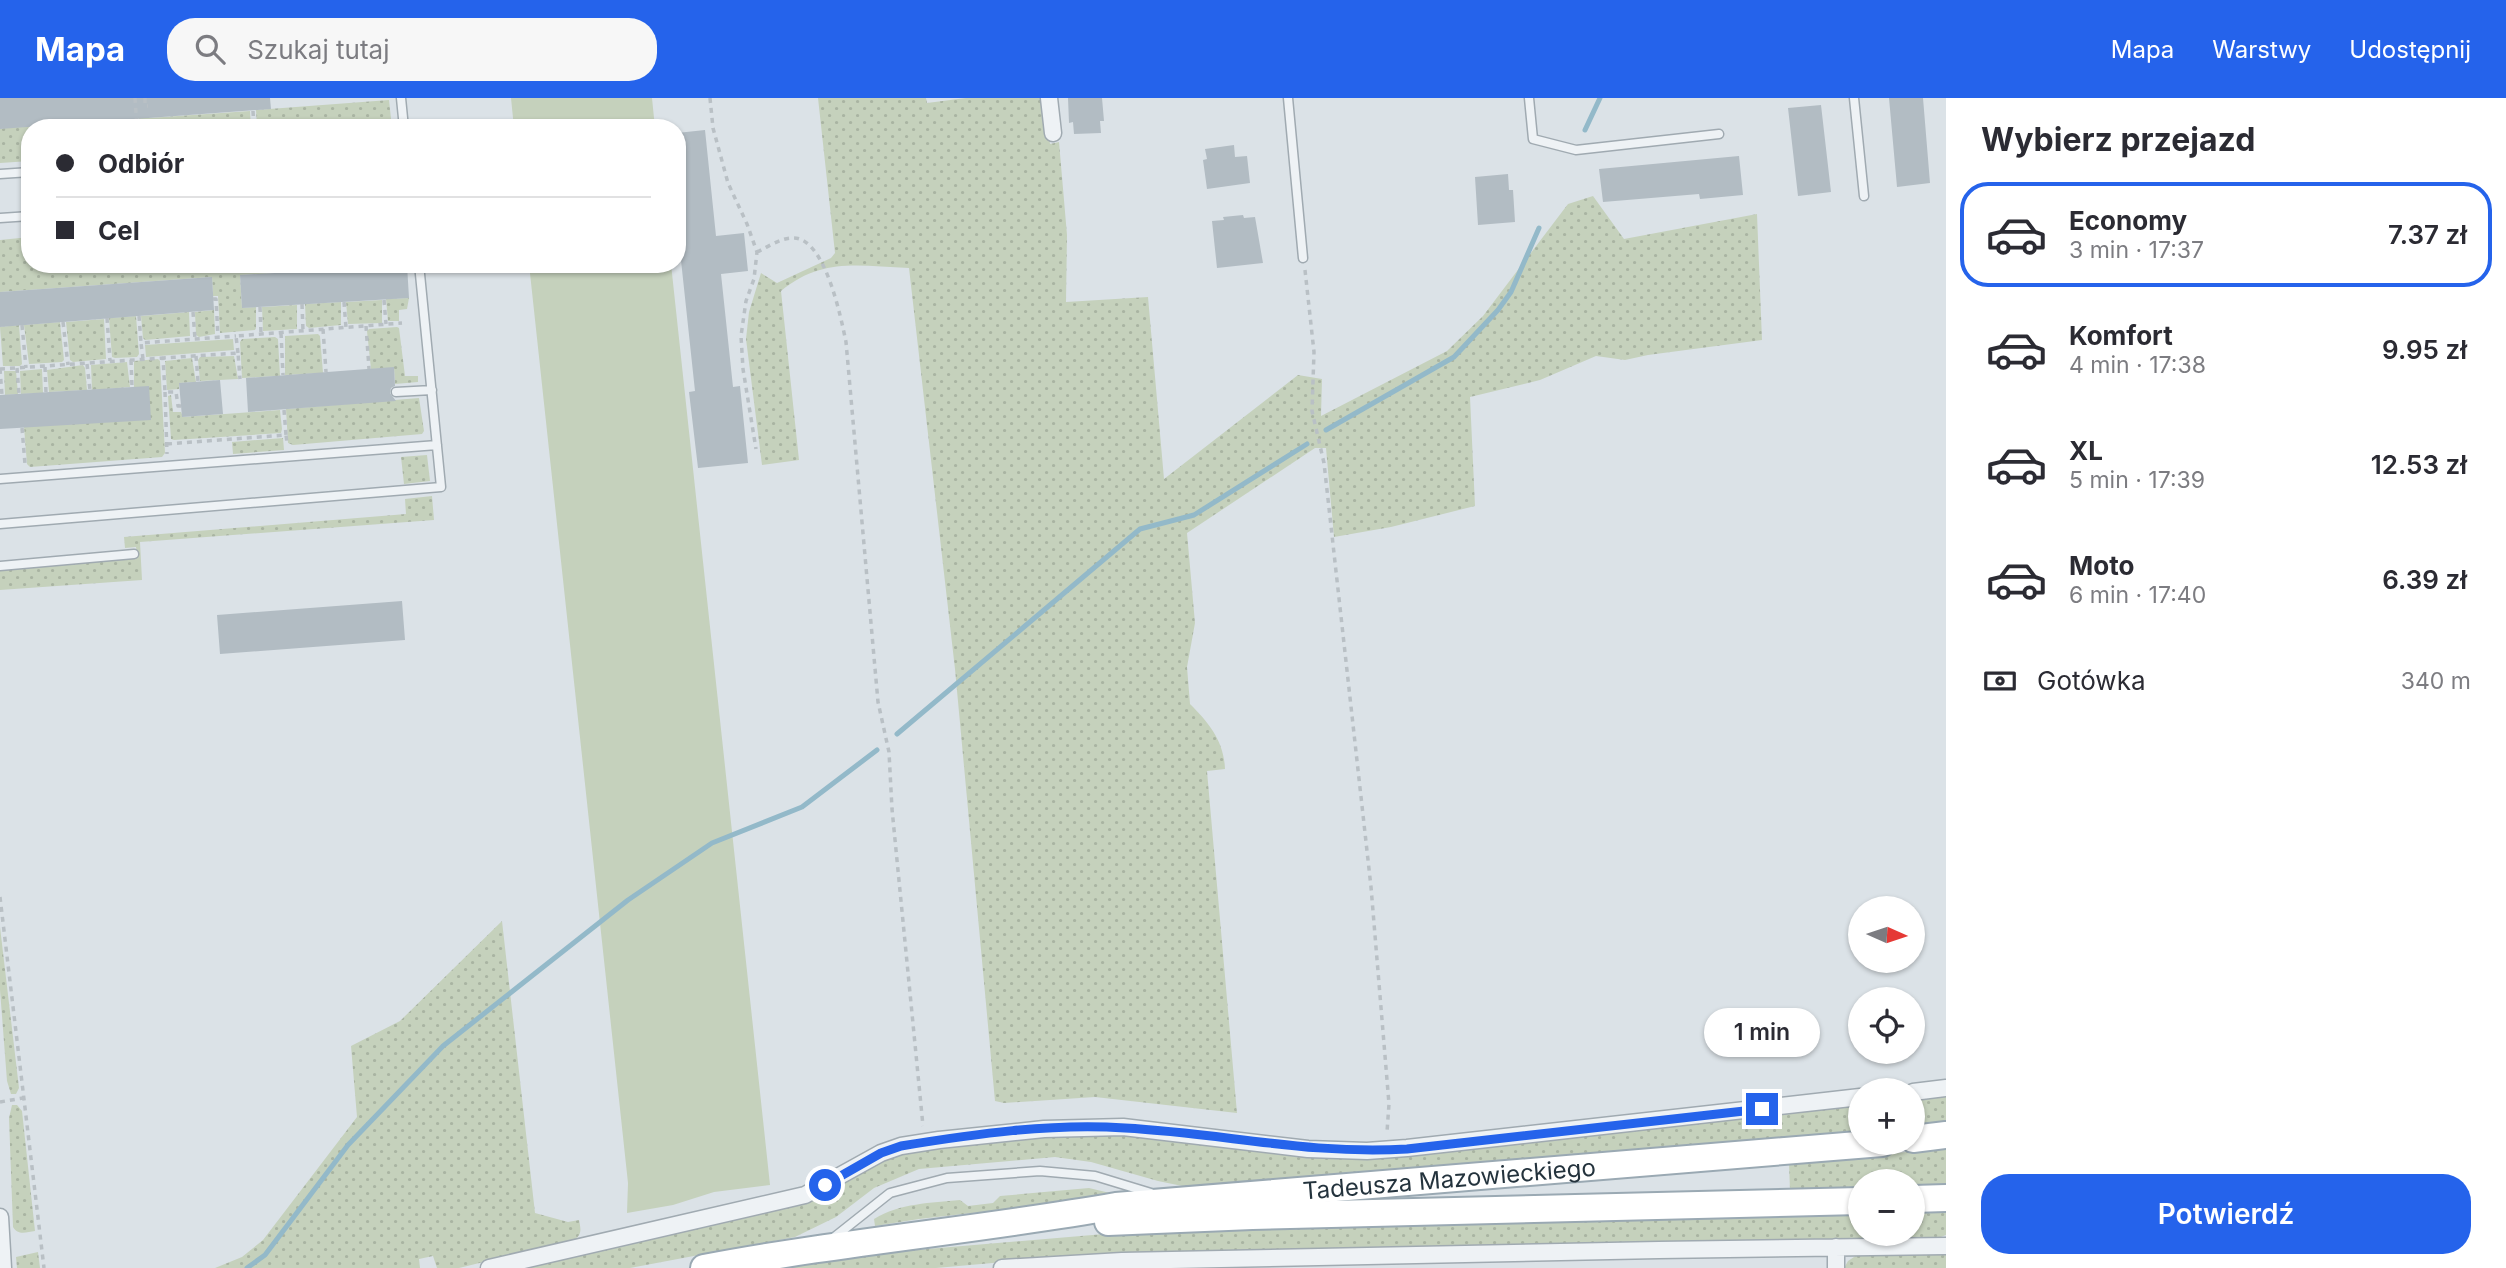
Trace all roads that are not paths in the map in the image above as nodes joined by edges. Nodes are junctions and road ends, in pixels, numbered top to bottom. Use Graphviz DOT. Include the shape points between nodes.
graph roads {
  1 [pos="401,98"];
  2 [pos="1049,98"];
  3 [pos="1288,98"];
  4 [pos="1529,98"];
  5 [pos="1854,98"];
  6 [pos="403,119"];
  7 [pos="1053,133"];
  8 [pos="1719,134"];
  9 [pos="21,173"];
  10 [pos="0,174"];
  11 [pos="1864,196"];
  12 [pos="21,217"];
  13 [pos="0,218"];
  14 [pos="1303,258"];
  15 [pos="420,273"];
  16 [pos="432,390"];
  17 [pos="396,392"];
  18 [pos="437,445"];
  19 [pos="0,479"];
  20 [pos="0,524"];
  21 [pos="134,554"];
  22 [pos="0,566"];
  23 [pos="1946,1088"];
  24 [pos="1925,1091"];
  25 [pos="1848,1098"];
  26 [pos="1946,1135"];
  27 [pos="1925,1138"];
  28 [pos="1848,1146"];
  29 [pos="1946,1198"];
  30 [pos="1925,1199"];
  31 [pos="1174,1200"];
  32 [pos="1848,1201"];
  33 [pos="0,1217"];
  34 [pos="1019,1223"];
  35 [pos="1946,1246"];
  36 [pos="1836,1247"];
  37 [pos="819,1250"];
  38 [pos="3,1268"];
  39 [pos="489,1268"];
  40 [pos="704,1268"];
  41 [pos="1002,1268"];
  42 [pos="1836,1268"];
  1 -- 6 [label="lane"];
  2 -- 7 [label="street"];
  3 -- 14 [label="lane"];
  4 -- 8 [label="lane" via="1533,139 1576,150"];
  5 -- 11 [label="lane"];
  9 -- 10 [label="lane"];
  12 -- 13 [label="lane"];
  15 -- 16 [label="lane"];
  16 -- 17 [label="lane"];
  16 -- 18 [label="lane"];
  18 -- 19 [label="lane"];
  18 -- 20 [label="lane" via="441,487"];
  21 -- 22 [label="lane"];
  23 -- 24 [label="street"];
  25 -- 39 [label="street" via="1380,1150 1308,1149 1123,1127 1044,1129 925,1142 881,1153 805,1195"];
  26 -- 27 [label="main road"];
  28 -- 31 [label="main road, Tadeusza Mazowieckiego"];
  29 -- 30 [label="main road"];
  31 -- 34 [label="main road, Tadeusza Mazowieckiego"];
  31 -- 37 [label="lane" via="1095,1175 1040,1171 947,1178 890,1193"];
  32 -- 34 [label="main road, Tadeusza Mazowieckiego"];
  33 -- 38 [label="street"];
  34 -- 37 [label="main road, Tadeusza Mazowieckiego"];
  35 -- 36 [label="street"];
  36 -- 41 [label="street" via="1122,1261"];
  36 -- 42 [label="street"];
  37 -- 40 [label="main road, Tadeusza Mazowieckiego"];
}
